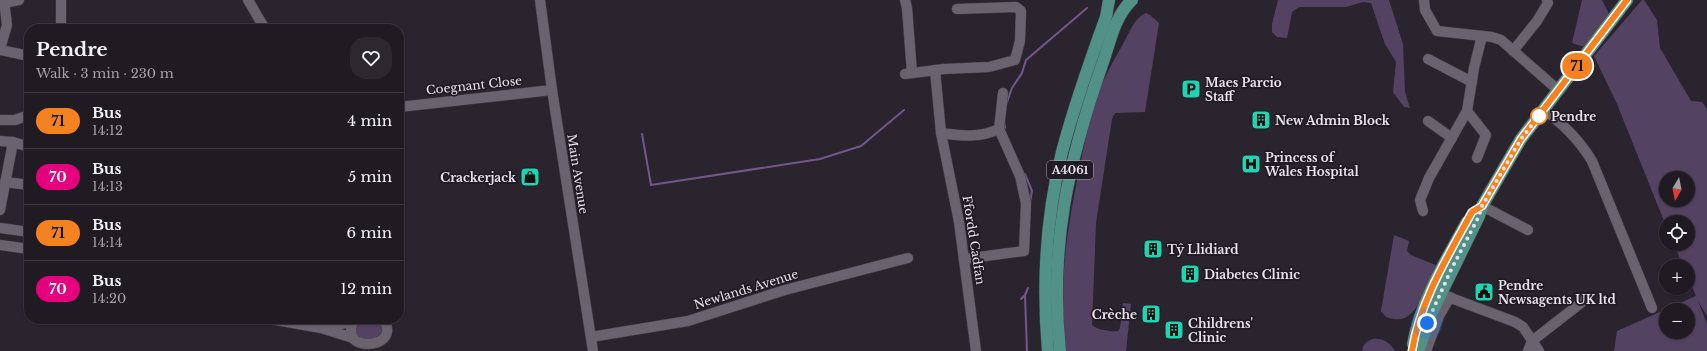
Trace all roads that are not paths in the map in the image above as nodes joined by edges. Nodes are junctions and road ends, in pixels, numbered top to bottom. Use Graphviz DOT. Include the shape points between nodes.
graph roads {
  1 [pos="19,0"];
  2 [pos="61,0"];
  3 [pos="248,0"];
  4 [pos="540,0"];
  5 [pos="1109,0"];
  6 [pos="1132,0"];
  7 [pos="1424,0"];
  8 [pos="1547,0"];
  9 [pos="1627,0"];
  10 [pos="4,1"];
  11 [pos="907,3"];
  12 [pos="957,9"];
  13 [pos="61,24"];
  14 [pos="261,24"];
  15 [pos="1482,36"];
  16 [pos="0,49"];
  17 [pos="1513,51"];
  18 [pos="24,55"];
  19 [pos="1428,59"];
  20 [pos="935,70"];
  21 [pos="1472,82"];
  22 [pos="552,90"];
  23 [pos="1558,90"];
  24 [pos="1003,92"];
  25 [pos="404,106"];
  26 [pos="1544,109"];
  27 [pos="1467,111"];
  28 [pos="24,117"];
  29 [pos="0,120"];
  30 [pos="1428,121"];
  31 [pos="998,129"];
  32 [pos="941,133"];
  33 [pos="1452,138"];
  34 [pos="0,141"];
  35 [pos="13,142"];
  36 [pos="24,145"];
  37 [pos="1477,158"];
  38 [pos="5,182"];
  39 [pos="24,184"];
  40 [pos="1482,206"];
  41 [pos="0,210"];
  42 [pos="1423,211"];
  43 [pos="0,228"];
  44 [pos="1528,230"];
  45 [pos="24,231"];
  46 [pos="0,245"];
  47 [pos="24,248"];
  48 [pos="908,258"];
  49 [pos="964,259"];
  50 [pos="1440,294"];
  51 [pos="1586,299"];
  52 [pos="1652,308"];
  53 [pos="298,324"];
  54 [pos="338,324"];
  55 [pos="352,324"];
  56 [pos="386,324"];
  57 [pos="321,328"];
  58 [pos="591,337"];
  59 [pos="353,338"];
  60 [pos="1532,341"];
  61 [pos="379,348"];
  62 [pos="367,350"];
  63 [pos="593,351"];
  64 [pos="976,351"];
  65 [pos="1048,351"];
  66 [pos="1060,351"];
  67 [pos="1412,351"];
  68 [pos="1418,351"];
  69 [pos="1426,351"];
  70 [pos="1528,351"];
  71 [pos="1539,351"];
  1 -- 10 [label="street"];
  2 -- 13 [label="street"];
  3 -- 14 [label="street"];
  4 -- 22 [label="street, Main Avenue"];
  5 -- 65 [label="main road, A4061" via="1106,17 1069,127 1058,169 1047,236 1045,305"];
  6 -- 66 [label="main road, A4061" via="1120,14 1116,25 1092,93 1069,177 1060,226 1058,262"];
  7 -- 15 [label="street" via="1425,10 1437,31"];
  8 -- 17 [label="street" via="1548,3 1537,21"];
  9 -- 23 [label="main road"];
  10 -- 16 [label="street" via="7,25"];
  11 -- 20 [label="street" via="909,74"];
  12 -- 20 [label="street" via="1016,7 1021,11 1020,41 1015,60 989,67"];
  15 -- 17 [label="street" via="1501,40"];
  15 -- 21 [label="street"];
  16 -- 18 [label="street"];
  17 -- 23 [label="street"];
  19 -- 21 [label="street"];
  20 -- 32 [label="street, Ffordd Cadfan"];
  21 -- 27 [label="street"];
  22 -- 25 [label="street, Coegnant Close"];
  22 -- 58 [label="street, Main Avenue"];
  23 -- 26 [label="main road"];
  24 -- 31 [label="street"];
  26 -- 40 [label="main road" via="1521,139"];
  26 -- 52 [label="street" via="1570,130 1592,160"];
  27 -- 33 [label="street"];
  27 -- 37 [label="street" via="1486,135"];
  28 -- 29 [label="street"];
  30 -- 33 [label="street"];
  31 -- 32 [label="street" via="990,133 966,136"];
  31 -- 49 [label="street" via="1020,176 1026,203 1024,250"];
  32 -- 49 [label="street, Ffordd Cadfan"];
  33 -- 42 [label="street" via="1426,184 1420,200"];
  34 -- 35 [label="street"];
  35 -- 36 [label="street"];
  35 -- 38 [label="street"];
  38 -- 39 [label="street"];
  38 -- 41 [label="street"];
  40 -- 44 [label="street"];
  40 -- 50 [label="main road" via="1472,212 1438,275"];
  43 -- 45 [label="street"];
  46 -- 47 [label="street"];
  48 -- 58 [label="street, Newlands Avenue" via="785,290 688,321"];
  49 -- 64 [label="street, Ffordd Cadfan"];
  50 -- 60 [label="street" via="1515,322 1523,327"];
  50 -- 67 [label="main road" via="1419,321"];
  50 -- 68 [label="main road"];
  50 -- 69 [label="street" via="1439,316"];
  51 -- 60 [label="street"];
  53 -- 57 [label="street"];
  54 -- 57 [label="street"];
  55 -- 59 [label="street"];
  56 -- 61 [label="street" via="386,338"];
  57 -- 59 [label="street"];
  58 -- 63 [label="street, Main Avenue"];
  59 -- 62 [label="street"];
  60 -- 70 [label="street"];
  60 -- 71 [label="street"];
  61 -- 62 [label="street"];
}
